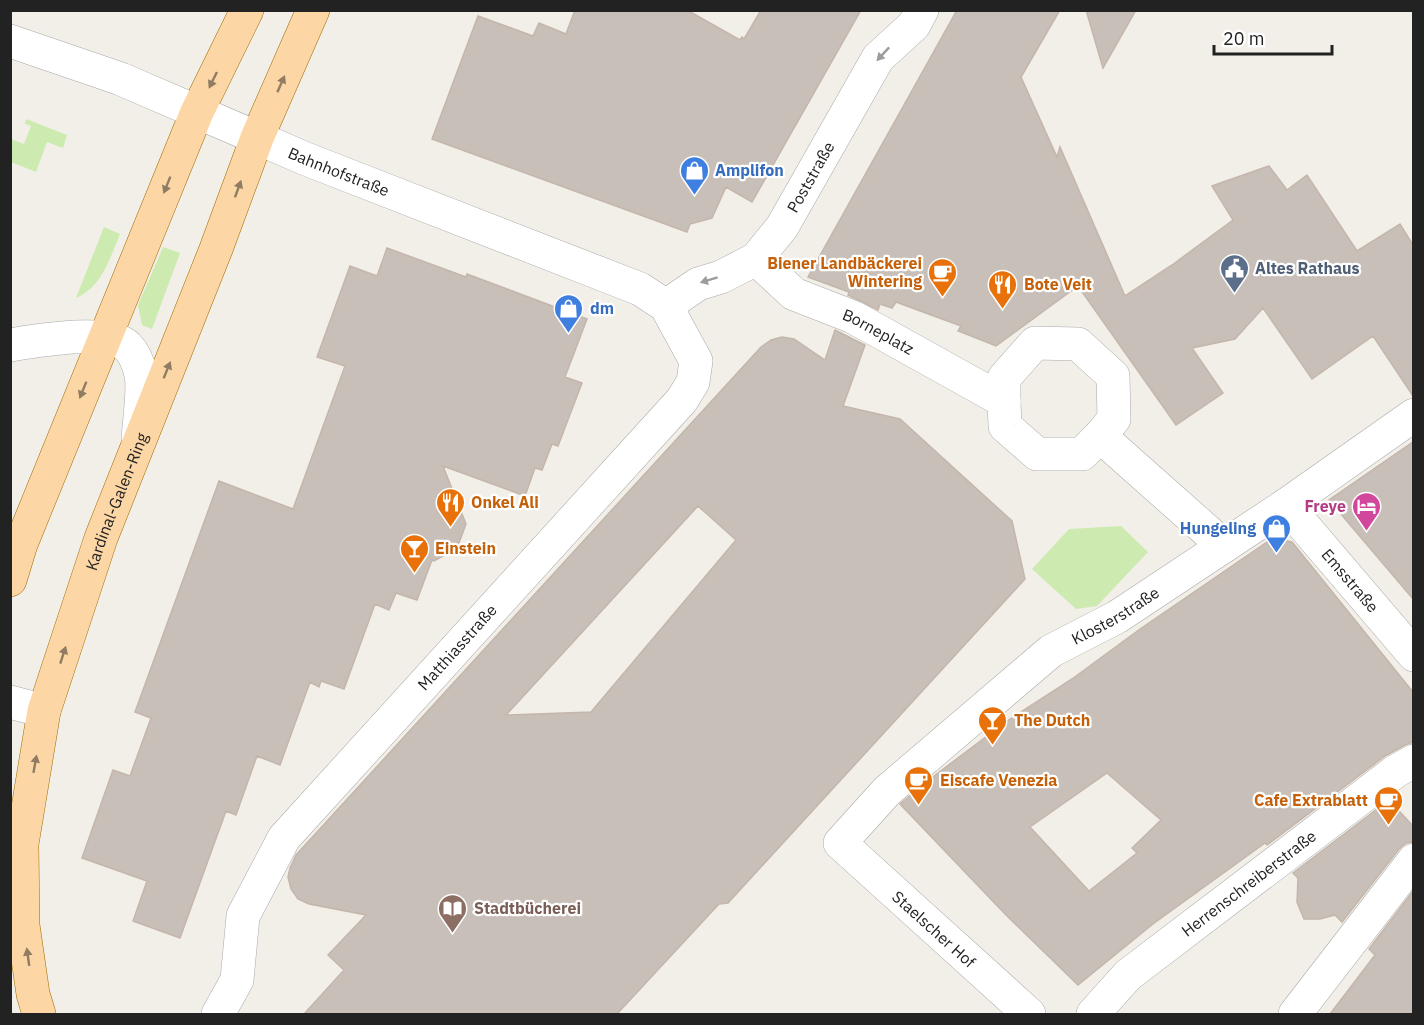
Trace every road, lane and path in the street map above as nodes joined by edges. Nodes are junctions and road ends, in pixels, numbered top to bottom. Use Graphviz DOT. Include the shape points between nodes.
graph roads {
  1 [pos="247,10"];
  2 [pos="313,10"];
  3 [pos="922,10"];
  4 [pos="10,40"];
  5 [pos="197,112"];
  6 [pos="257,138"];
  7 [pos="756,259"];
  8 [pos="666,306"];
  9 [pos="105,336"];
  10 [pos="10,345"];
  11 [pos="1004,402"];
  12 [pos="1413,415"];
  13 [pos="1100,436"];
  14 [pos="137,444"];
  15 [pos="1286,505"];
  16 [pos="1224,546"];
  17 [pos="10,580"];
  18 [pos="1413,656"];
  19 [pos="10,702"];
  20 [pos="44,711"];
  21 [pos="1413,761"];
  22 [pos="840,843"];
  23 [pos="1413,860"];
  24 [pos="215,1011"];
  25 [pos="39,1014"];
  26 [pos="1029,1014"];
  27 [pos="1093,1014"];
  28 [pos="1295,1014"];
  1 -- 5 [label="main road, one-way"];
  6 -- 2 [label="main road, Kardinal-Galen-Ring, one-way"];
  3 -- 7 [label="street, Poststraße, one-way" via="914,25 878,58 782,227"];
  4 -- 5 [label="street, Bahnhofstraße" via="121,79"];
  5 -- 6 [label="street, Bahnhofstraße"];
  5 -- 9 [label="main road, one-way"];
  6 -- 8 [label="street, Bahnhofstraße" via="640,289"];
  14 -- 6 [label="main road, Kardinal-Galen-Ring, one-way"];
  7 -- 8 [label="street, Poststraße, one-way" via="698,284"];
  7 -- 11 [label="street, Borneplatz" via="794,294 853,317"];
  8 -- 24 [label="street, Matthiasstraße" via="696,361 693,382 682,400 284,838 243,916 237,980"];
  9 -- 10 [label="street"];
  9 -- 14 [label="street" via="126,344 141,376"];
  9 -- 17 [label="main road, one-way"];
  11 -- 13 [label="street" via="1005,426 1037,454 1082,454"];
  11 -- 13 [label="street" via="1004,378 1035,343 1078,344 1113,376 1114,419"];
  12 -- 15 [label="street, Klosterstraße"];
  13 -- 16 [label="street"];
  20 -- 14 [label="main road, Kardinal-Galen-Ring, one-way" via="101,538"];
  15 -- 16 [label="street, Klosterstraße"];
  15 -- 18 [label="street, Emsstraße"];
  16 -- 22 [label="street, Klosterstraße" via="1117,617 1051,651 887,791"];
  19 -- 20 [label="street"];
  25 -- 20 [label="main road, Kardinal-Galen-Ring, one-way" via="24,925 22,844"];
  21 -- 27 [label="street, Herrenschreiberstraße" via="1128,975"];
  22 -- 26 [label="street, Staelscher Hof"];
  23 -- 28 [label="street"];
}
